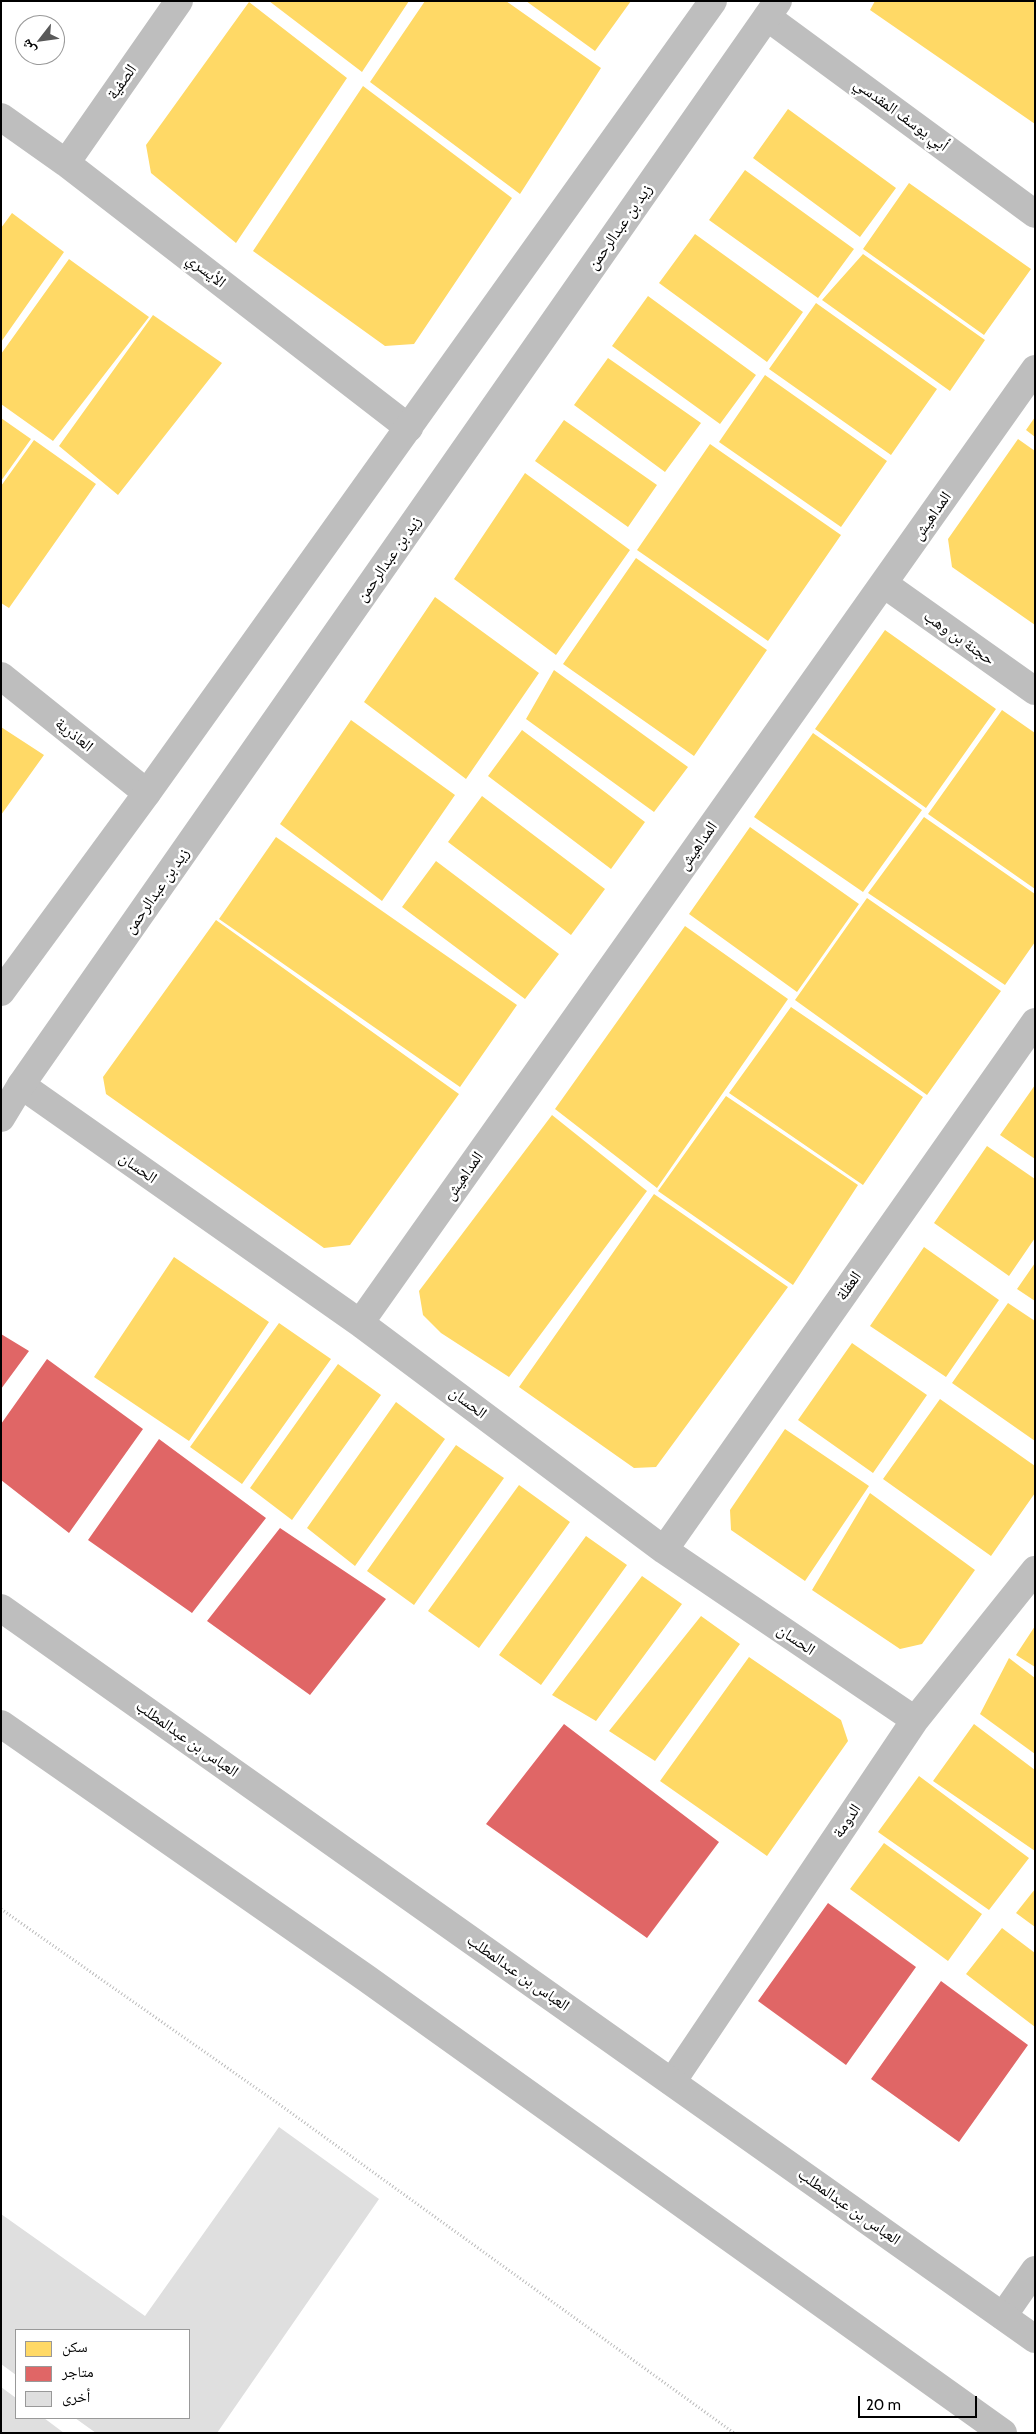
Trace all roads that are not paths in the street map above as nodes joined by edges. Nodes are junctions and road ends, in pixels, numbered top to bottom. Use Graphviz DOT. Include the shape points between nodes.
graph roads {
  1 [pos="179,1"];
  2 [pos="713,1"];
  3 [pos="772,9"];
  4 [pos="1,117"];
  5 [pos="66,163"];
  6 [pos="1035,214"];
  7 [pos="1035,368"];
  8 [pos="409,428"];
  9 [pos="884,584"];
  10 [pos="1,676"];
  11 [pos="1035,691"];
  12 [pos="147,793"];
  13 [pos="1,992"];
  14 [pos="1035,1022"];
  15 [pos="21,1085"];
  16 [pos="1,1118"];
  17 [pos="360,1322"];
  18 [pos="664,1550"];
  19 [pos="1035,1570"];
  20 [pos="1,1608"];
  21 [pos="915,1720"];
  22 [pos="1,1724"];
  23 [pos="672,2082"];
  24 [pos="1035,2270"];
  25 [pos="1003,2316"];
  26 [pos="1035,2338"];
  27 [pos="1003,2433"];
  1 -- 5 [label="street, الصفية"];
  2 -- 8 [label="street"];
  3 -- 6 [label="street, أبي يوسف المقدسي"];
  3 -- 15 [label="street, زيد بن عبدالرحمن"];
  4 -- 5 [label="street, الأيسري"];
  5 -- 8 [label="street, الأيسري"];
  7 -- 9 [label="street, المداهيش"];
  8 -- 12 [label="street"];
  9 -- 11 [label="street, حجنة بن وهب"];
  9 -- 17 [label="street, المداهيش"];
  10 -- 12 [label="street, العاذرية"];
  12 -- 13 [label="street"];
  14 -- 18 [label="street, العقلة"];
  15 -- 16 [label="street, زيد بن عبدالرحمن"];
  15 -- 17 [label="street, الحسان"];
  17 -- 18 [label="street, الحسان"];
  18 -- 21 [label="street, الحسان"];
  19 -- 21 [label="street, الدومة"];
  20 -- 23 [label="street, العباس بن عبدالمطلب"];
  21 -- 23 [label="street, الدومة"];
  22 -- 27 [label="street" via="366,1978"];
  23 -- 25 [label="street, العباس بن عبدالمطلب"];
  24 -- 25 [label="street"];
  25 -- 26 [label="street, العباس بن عبدالمطلب"];
}
